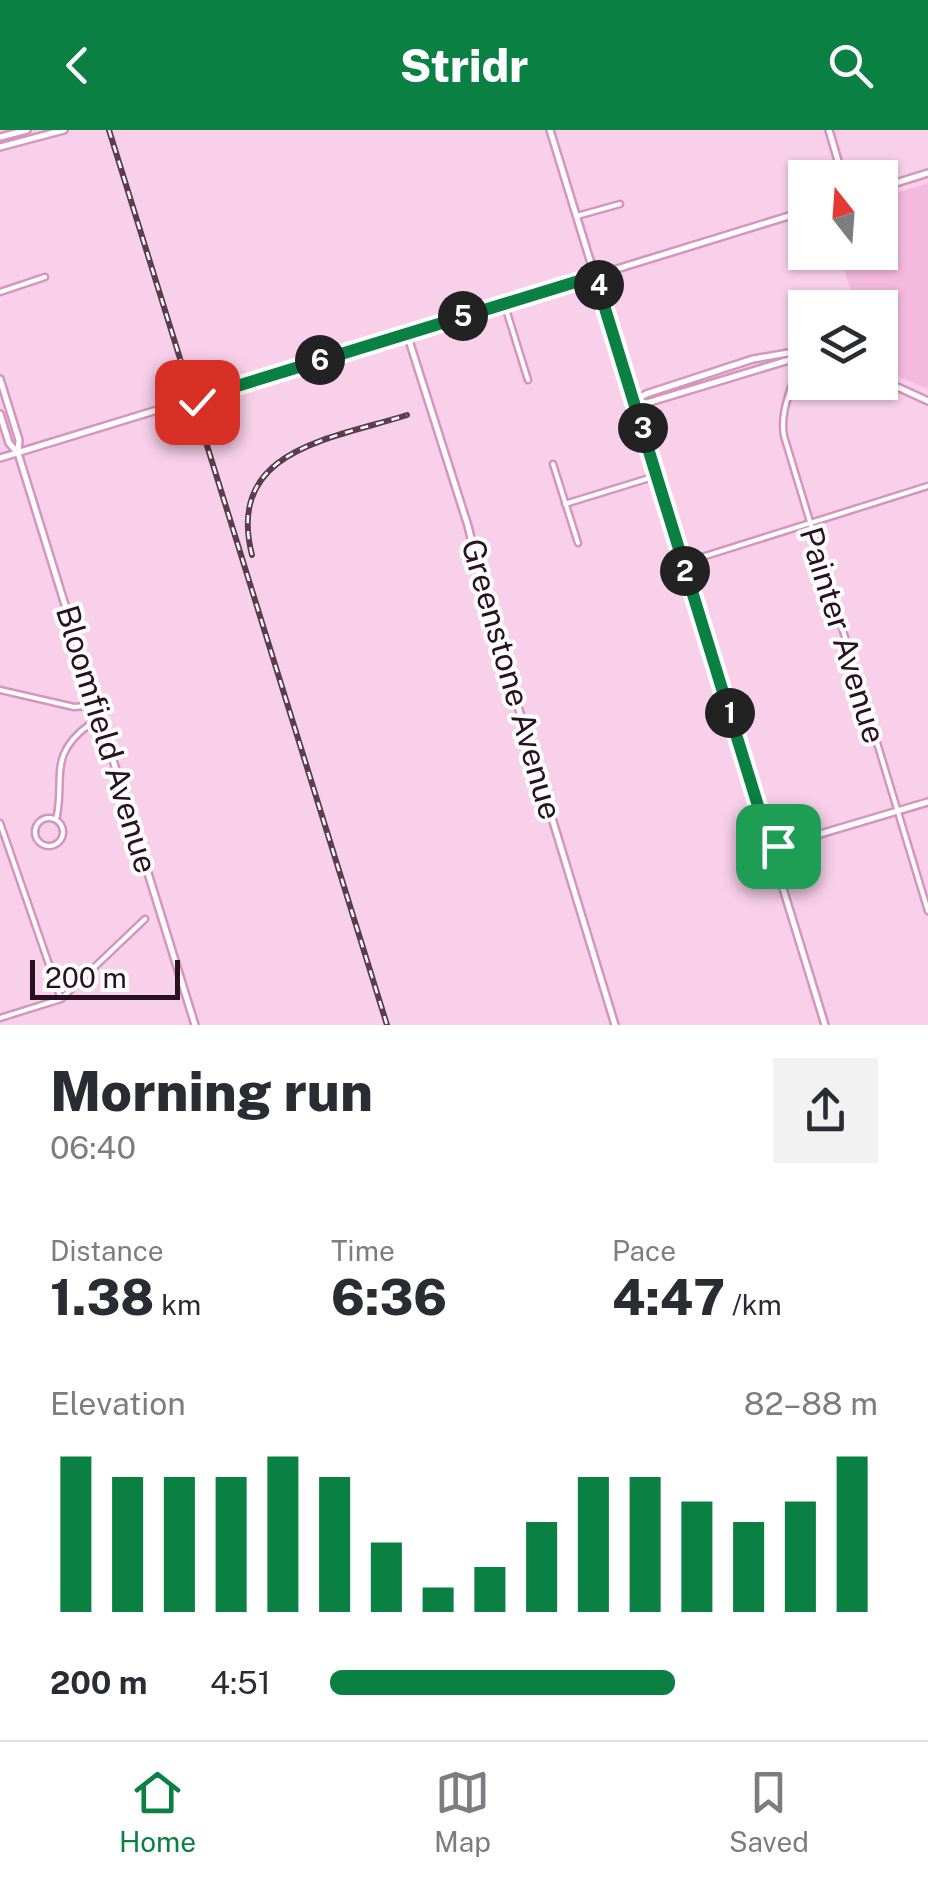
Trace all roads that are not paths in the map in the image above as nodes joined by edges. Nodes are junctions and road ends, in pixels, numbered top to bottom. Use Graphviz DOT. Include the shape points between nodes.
graph roads {
  1 [pos="26,130"];
  2 [pos="64,130"];
  3 [pos="550,130"];
  4 [pos="829,130"];
  5 [pos="0,137"];
  6 [pos="0,147"];
  7 [pos="838,160"];
  8 [pos="928,173"];
  9 [pos="898,182"];
  10 [pos="620,204"];
  11 [pos="576,216"];
  12 [pos="788,216"];
  13 [pos="595,276"];
  14 [pos="44,278"];
  15 [pos="0,292"];
  16 [pos="504,304"];
  17 [pos="407,333"];
  18 [pos="788,352"];
  19 [pos="788,361"];
  20 [pos="729,366"];
  21 [pos="732,375"];
  22 [pos="0,379"];
  23 [pos="528,380"];
  24 [pos="898,387"];
  25 [pos="788,398"];
  26 [pos="634,401"];
  27 [pos="928,401"];
  28 [pos="0,414"];
  29 [pos="18,453"];
  30 [pos="0,458"];
  31 [pos="553,464"];
  32 [pos="656,476"];
  33 [pos="928,486"];
  34 [pos="565,504"];
  35 [pos="810,524"];
  36 [pos="578,543"];
  37 [pos="683,562"];
  38 [pos="0,690"];
  39 [pos="97,706"];
  40 [pos="90,724"];
  41 [pos="928,802"];
  42 [pos="897,810"];
  43 [pos="56,820"];
  44 [pos="0,822"];
  45 [pos="771,848"];
  46 [pos="928,911"];
  47 [pos="145,919"];
  48 [pos="61,999"];
  49 [pos="0,1018"];
  50 [pos="195,1025"];
  51 [pos="615,1025"];
  52 [pos="825,1025"];
  1 -- 5 [label="main road"];
  2 -- 6 [label="main road"];
  3 -- 11 [label="main road"];
  4 -- 7 [label="main road"];
  8 -- 9 [label="main road"];
  10 -- 11 [label="street"];
  11 -- 13 [label="main road"];
  12 -- 13 [label="main road"];
  13 -- 16 [label="main road"];
  13 -- 26 [label="main road"];
  14 -- 15 [label="street"];
  16 -- 17 [label="main road"];
  16 -- 23 [label="street"];
  17 -- 29 [label="main road" via="171,400 167,407"];
  17 -- 51 [label="main road, Greenstone Avenue"];
  18 -- 20 [label="main road"];
  19 -- 21 [label="main road"];
  20 -- 21 [label="main road"];
  20 -- 26 [label="main road"];
  21 -- 26 [label="main road" via="647,403"];
  22 -- 29 [label="main road, Bloomfield Avenue"];
  24 -- 27 [label="main road"];
  25 -- 35 [label="street, Painter Avenue" via="782,428"];
  26 -- 32 [label="main road"];
  28 -- 29 [label="main road, Bloomfield Avenue"];
  29 -- 30 [label="main road"];
  29 -- 39 [label="main road, Bloomfield Avenue"];
  31 -- 34 [label="street"];
  32 -- 34 [label="street"];
  32 -- 37 [label="main road"];
  33 -- 35 [label="street"];
  34 -- 36 [label="street"];
  35 -- 37 [label="street"];
  35 -- 42 [label="street, Painter Avenue"];
  37 -- 45 [label="main road"];
  38 -- 39 [label="street"];
  39 -- 50 [label="main road, Bloomfield Avenue"];
  40 -- 43 [label="street" via="68,748 57,774"];
  41 -- 42 [label="main road"];
  42 -- 45 [label="main road"];
  42 -- 46 [label="street, Painter Avenue"];
  43 -- 43 [label="street" via="38,824 42,844 62,836"];
  44 -- 48 [label="street"];
  45 -- 52 [label="main road"];
  47 -- 48 [label="street"];
  48 -- 49 [label="street"];
}
